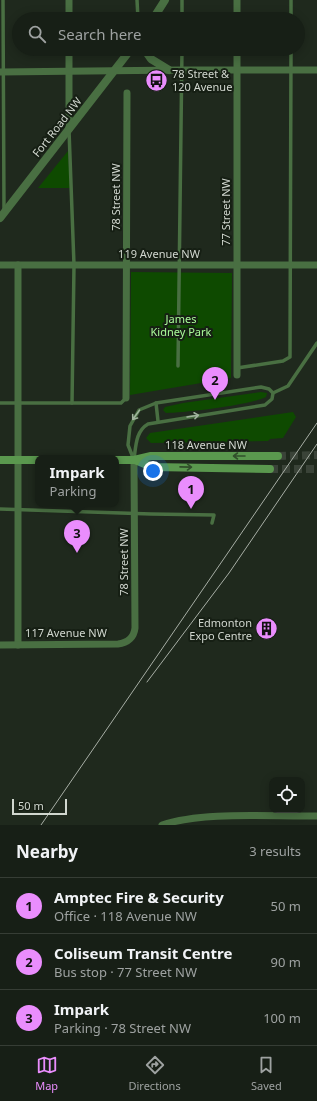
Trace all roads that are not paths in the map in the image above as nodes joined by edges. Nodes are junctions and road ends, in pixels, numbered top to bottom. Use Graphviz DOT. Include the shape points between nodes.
graph roads {
  1 [pos="2,0"];
  2 [pos="69,0"];
  3 [pos="137,0"];
  4 [pos="165,0"];
  5 [pos="182,0"];
  6 [pos="237,0"];
  7 [pos="291,0"];
  8 [pos="69,12"];
  9 [pos="138,12"];
  10 [pos="157,12"];
  11 [pos="182,12"];
  12 [pos="237,12"];
  13 [pos="291,12"];
  14 [pos="69,56"];
  15 [pos="125,56"];
  16 [pos="148,56"];
  17 [pos="182,56"];
  18 [pos="237,56"];
  19 [pos="291,56"];
  20 [pos="169,70"];
  21 [pos="182,70"];
  22 [pos="237,70"];
  23 [pos="291,70"];
  24 [pos="317,70"];
  25 [pos="1,72"];
  26 [pos="69,72"];
  27 [pos="114,72"];
  28 [pos="127,93"];
  29 [pos="69,129"];
  30 [pos="2,216"];
  31 [pos="0,265"];
  32 [pos="18,265"];
  33 [pos="74,265"];
  34 [pos="126,265"];
  35 [pos="180,265"];
  36 [pos="237,265"];
  37 [pos="290,265"];
  38 [pos="317,265"];
  39 [pos="317,343"];
  40 [pos="178,366"];
  41 [pos="237,372"];
  42 [pos="273,393"];
  43 [pos="126,398"];
  44 [pos="0,403"];
  45 [pos="18,403"];
  46 [pos="72,403"];
  47 [pos="156,403"];
  48 [pos="158,421"];
  49 [pos="278,456"];
  50 [pos="0,460"];
  51 [pos="18,460"];
  52 [pos="35,460"];
  53 [pos="119,460"];
  54 [pos="134,460"];
  55 [pos="270,469"];
  56 [pos="0,509"];
  57 [pos="18,509"];
  58 [pos="135,514"];
  59 [pos="212,523"];
  60 [pos="130,639"];
  61 [pos="0,645"];
  62 [pos="18,645"];
  63 [pos="317,816"];
  64 [pos="162,825"];
  1 -- 25 [label="lane"];
  2 -- 8 [label="street"];
  3 -- 9 [label="lane"];
  4 -- 10 [label="street"];
  5 -- 11 [label="lane"];
  6 -- 12 [label="street"];
  7 -- 13 [label="lane"];
  14 -- 26 [label="street"];
  15 -- 27 [label="street, Fort Road NW"];
  16 -- 20 [label="street"];
  17 -- 21 [label="lane"];
  18 -- 22 [label="street, 77 Street NW"];
  19 -- 23 [label="lane"];
  20 -- 21 [label="street"];
  20 -- 27 [label="street"];
  21 -- 22 [label="street"];
  21 -- 35 [label="lane"];
  22 -- 23 [label="street"];
  22 -- 36 [label="street, 77 Street NW"];
  23 -- 24 [label="street"];
  23 -- 37 [label="lane"];
  25 -- 26 [label="street"];
  25 -- 30 [label="lane"];
  26 -- 27 [label="street"];
  26 -- 29 [label="street"];
  27 -- 29 [label="street, Fort Road NW"];
  28 -- 34 [label="street, 78 Street NW"];
  29 -- 30 [label="street, Fort Road NW"];
  29 -- 33 [label="lane"];
  31 -- 32 [label="street, 119 Avenue NW"];
  32 -- 33 [label="street, 119 Avenue NW"];
  32 -- 45 [label="street"];
  33 -- 34 [label="street, 119 Avenue NW"];
  33 -- 46 [label="lane"];
  34 -- 35 [label="street, 119 Avenue NW"];
  34 -- 43 [label="street, 78 Street NW"];
  35 -- 36 [label="street, 119 Avenue NW"];
  35 -- 40 [label="lane"];
  36 -- 37 [label="street, 119 Avenue NW"];
  36 -- 41 [label="street, 77 Street NW"];
  37 -- 38 [label="street, 119 Avenue NW"];
  37 -- 41 [label="lane" via="290,358"];
  39 -- 42 [label="lane" via="288,386"];
  42 -- 47 [label="lane" via="261,387"];
  48 -- 42 [label="lane, one-way" via="265,404 272,399"];
  43 -- 46 [label="lane" via="121,403"];
  44 -- 45 [label="lane"];
  45 -- 46 [label="lane"];
  45 -- 51 [label="street"];
  47 -- 48 [label="lane"];
  47 -- 54 [label="lane, one-way" via="139,410 130,426 128,445"];
  48 -- 54 [label="lane" via="141,428"];
  49 -- 54 [label="main road, 118 Avenue NW, one-way" via="151,456"];
  50 -- 51 [label="main road"];
  51 -- 52 [label="main road"];
  51 -- 57 [label="street"];
  53 -- 54 [label="main road, 118 Avenue NW"];
  54 -- 55 [label="main road, 118 Avenue NW, one-way" via="152,467"];
  54 -- 58 [label="street, 78 Street NW"];
  56 -- 57 [label="lane"];
  57 -- 58 [label="lane"];
  57 -- 62 [label="street"];
  58 -- 59 [label="lane" via="214,515"];
  58 -- 60 [label="street, 78 Street NW" via="134,628"];
  60 -- 62 [label="street, 117 Avenue NW" via="118,644"];
  61 -- 62 [label="street, 117 Avenue NW"];
  63 -- 64 [label="street" via="215,817"];
}
